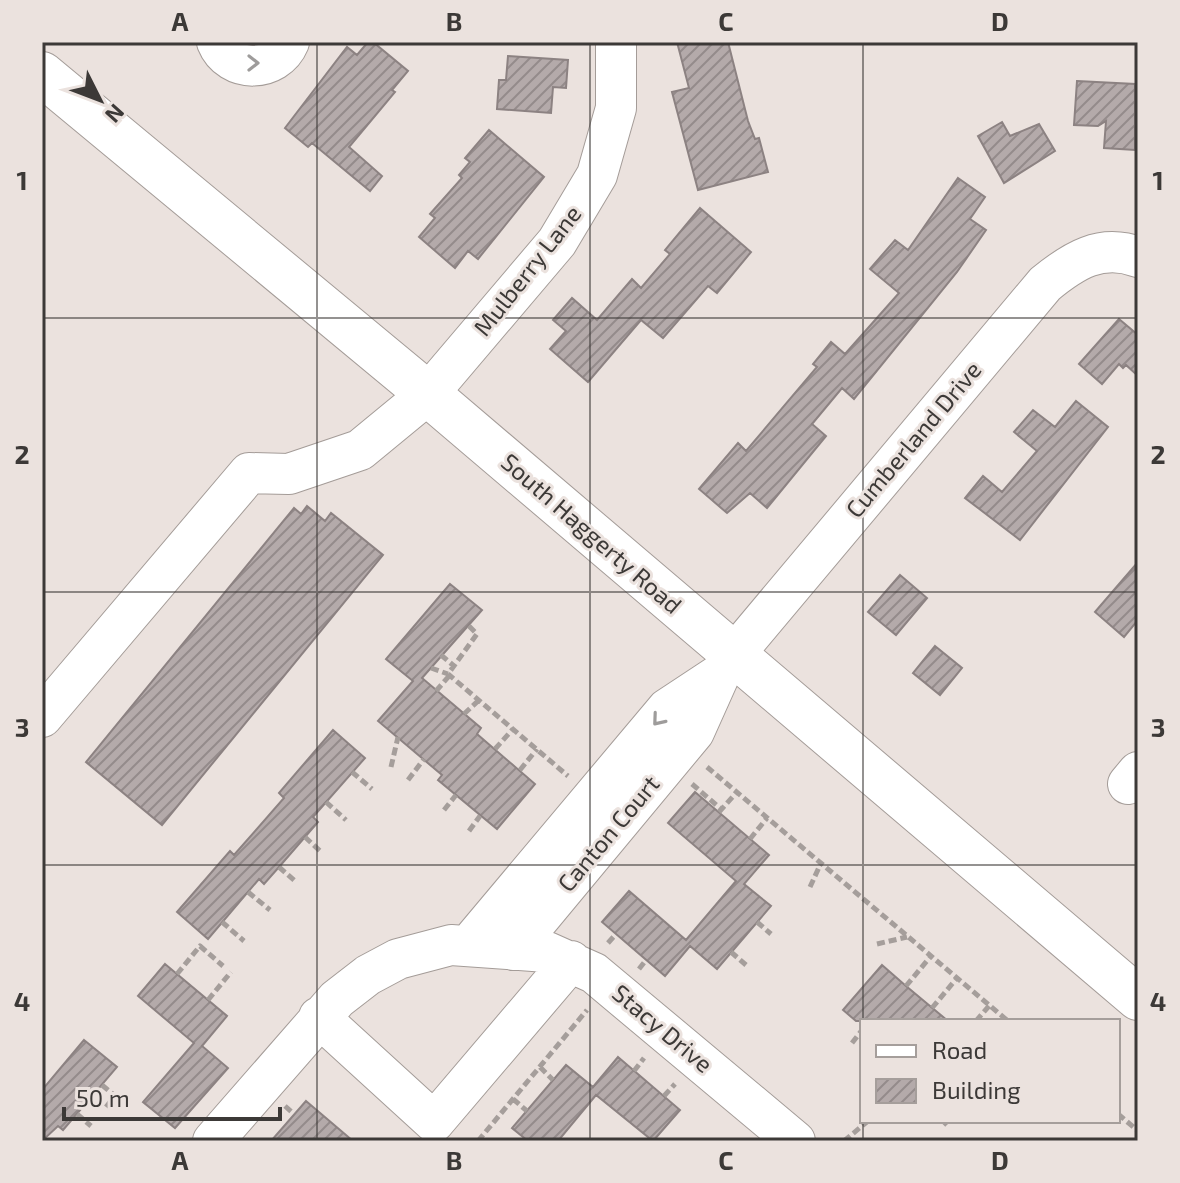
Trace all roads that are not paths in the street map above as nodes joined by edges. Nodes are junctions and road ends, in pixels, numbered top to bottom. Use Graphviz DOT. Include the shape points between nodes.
graph roads {
  1 [pos="217,42"];
  2 [pos="289,42"];
  3 [pos="616,42"];
  4 [pos="42,74"];
  5 [pos="1126,255"];
  6 [pos="428,394"];
  7 [pos="727,665"];
  8 [pos="42,717"];
  9 [pos="654,776"];
  10 [pos="468,946"];
  11 [pos="513,950"];
  12 [pos="571,961"];
  13 [pos="1138,998"];
  14 [pos="319,1017"];
  15 [pos="213,1141"];
  16 [pos="795,1141"];
  1 -- 2 [label="street, one-way" via="231,60 245,66 275,60"];
  3 -- 6 [label="street, Mulberry Lane" via="616,108 597,175 557,242"];
  4 -- 6 [label="main road, South Haggerty Road"];
  5 -- 7 [label="street, Cumberland Drive" via="1085,256 1045,284"];
  6 -- 7 [label="main road, South Haggerty Road"];
  6 -- 8 [label="street, Mulberry Lane" via="360,450 289,474 249,473"];
  7 -- 9 [label="street, Canton Court" via="667,709"];
  7 -- 13 [label="main road, South Haggerty Road"];
  9 -- 10 [label="street, Canton Court"];
  9 -- 11 [label="street, Canton Court"];
  10 -- 11 [label="street"];
  10 -- 14 [label="street" via="432,948 398,959 368,975"];
  11 -- 12 [label="street, Stacy Drive" via="547,952"];
  12 -- 14 [label="street" via="434,1122"];
  12 -- 16 [label="street, Stacy Drive" via="615,988"];
  14 -- 15 [label="street"];
}
